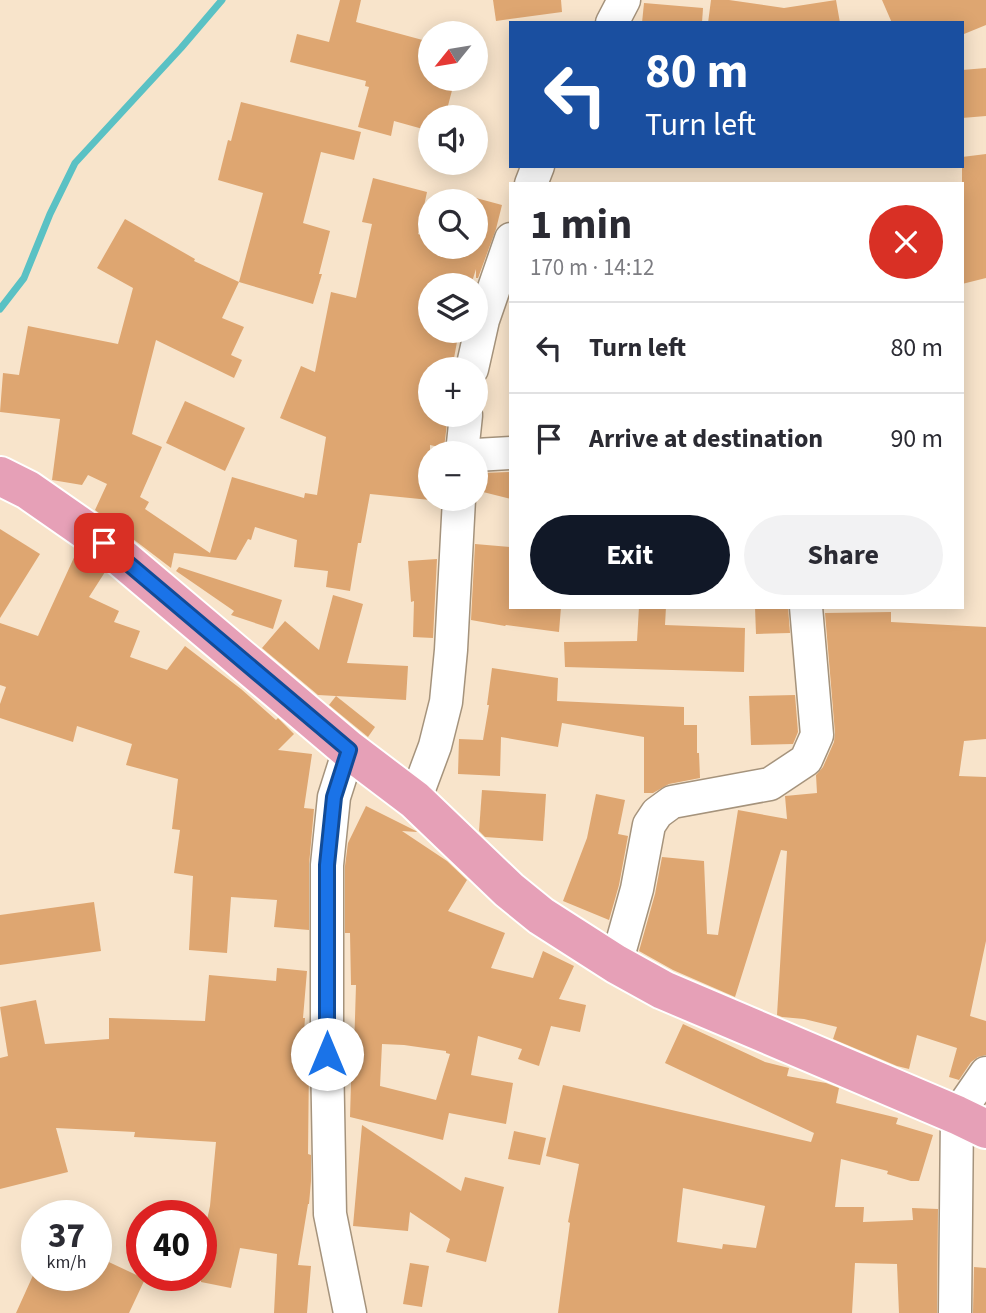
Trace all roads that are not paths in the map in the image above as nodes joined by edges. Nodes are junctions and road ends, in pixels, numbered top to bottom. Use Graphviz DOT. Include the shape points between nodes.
graph roads {
  1 [pos="624,0"];
  2 [pos="613,21"];
  3 [pos="509,245"];
  4 [pos="475,357"];
  5 [pos="509,453"];
  6 [pos="488,454"];
  7 [pos="0,476"];
  8 [pos="458,511"];
  9 [pos="806,609"];
  10 [pos="349,750"];
  11 [pos="415,800"];
  12 [pos="615,964"];
  13 [pos="986,1073"];
  14 [pos="972,1122"];
  15 [pos="350,1313"];
  16 [pos="955,1313"];
  1 -- 2 [label="street"];
  3 -- 4 [label="street"];
  5 -- 6 [label="street"];
  7 -- 10 [label="main road" via="27,489 104,543"];
  8 -- 11 [label="street" via="446,702"];
  9 -- 12 [label="street" via="817,735 806,760 770,784 672,802 657,813 649,825 637,889"];
  10 -- 11 [label="main road"];
  10 -- 15 [label="street" via="334,797 327,865 327,1054 330,1214"];
  11 -- 12 [label="main road" via="509,890"];
  12 -- 14 [label="main road" via="663,990"];
  13 -- 14 [label="street"];
  14 -- 16 [label="street"];
}
